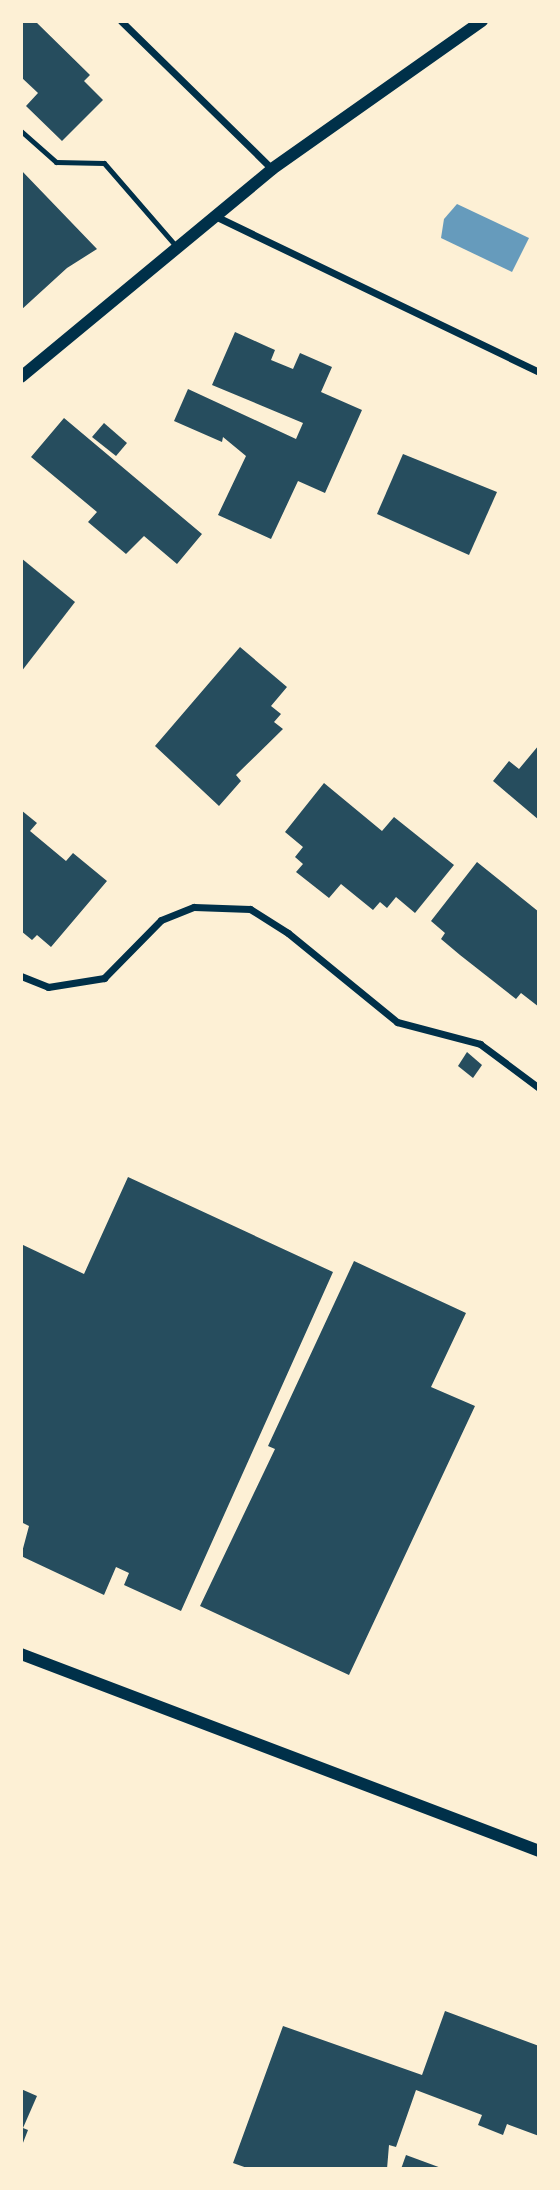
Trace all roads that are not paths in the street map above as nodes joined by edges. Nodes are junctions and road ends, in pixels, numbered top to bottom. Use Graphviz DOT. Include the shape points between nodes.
graph roads {
  1 [pos="121,21"];
  2 [pos="482,21"];
  3 [pos="21,131"];
  4 [pos="272,169"];
  5 [pos="214,215"];
  6 [pos="176,246"];
  7 [pos="539,372"];
  8 [pos="21,377"];
  9 [pos="21,976"];
  10 [pos="539,1088"];
  11 [pos="21,1654"];
  12 [pos="539,1851"];
  1 -- 4 [label="street"];
  2 -- 4 [label="street"];
  3 -- 6 [label="lane" via="56,162 104,163"];
  4 -- 5 [label="street"];
  5 -- 6 [label="street"];
  5 -- 7 [label="street"];
  6 -- 8 [label="street"];
  9 -- 10 [label="street" via="48,986 104,978 161,920 194,907 250,909 288,933 397,1022 480,1044"];
  11 -- 12 [label="street"];
}
